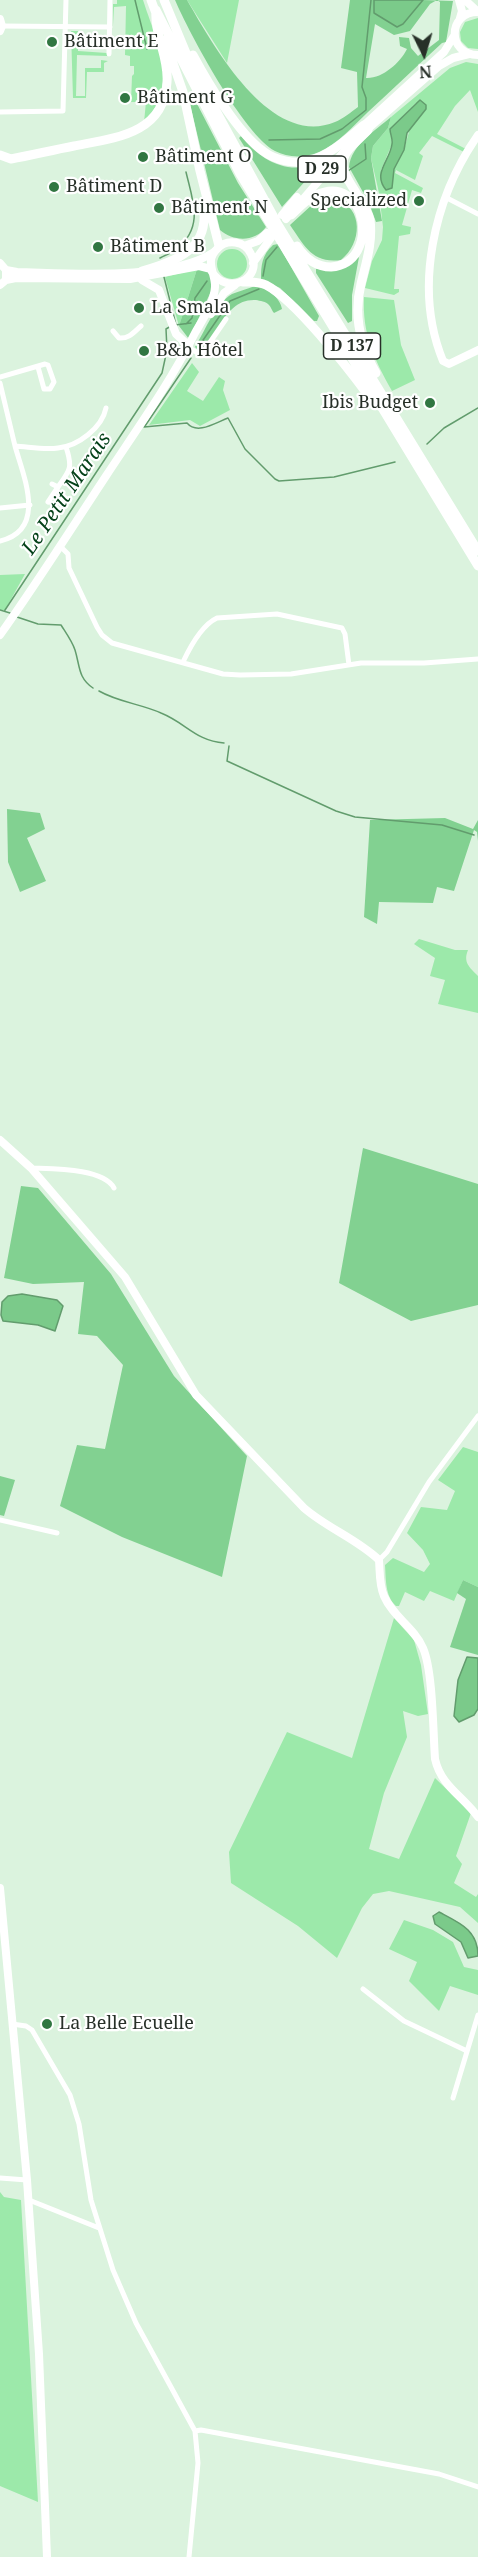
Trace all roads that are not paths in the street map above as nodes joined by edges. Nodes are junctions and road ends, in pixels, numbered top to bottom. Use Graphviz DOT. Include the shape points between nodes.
graph roads {
  1 [pos="66,0"];
  2 [pos="110,0"];
  3 [pos="151,0"];
  4 [pos="164,0"];
  5 [pos="459,0"];
  6 [pos="465,0"];
  7 [pos="156,10"];
  8 [pos="478,12"];
  9 [pos="460,18"];
  10 [pos="173,20"];
  11 [pos="1,25"];
  12 [pos="66,27"];
  13 [pos="110,27"];
  14 [pos="454,36"];
  15 [pos="109,54"];
  16 [pos="474,55"];
  17 [pos="0,112"];
  18 [pos="366,127"];
  19 [pos="478,135"];
  20 [pos="193,142"];
  21 [pos="0,155"];
  22 [pos="445,197"];
  23 [pos="264,206"];
  24 [pos="478,214"];
  25 [pos="286,216"];
  26 [pos="288,244"];
  27 [pos="244,246"];
  28 [pos="217,249"];
  29 [pos="254,263"];
  30 [pos="3,266"];
  31 [pos="212,271"];
  32 [pos="139,275"];
  33 [pos="3,282"];
  34 [pos="239,284"];
  35 [pos="226,319"];
  36 [pos="141,326"];
  37 [pos="113,331"];
  38 [pos="190,348"];
  39 [pos="478,350"];
  40 [pos="38,367"];
  41 [pos="0,376"];
  42 [pos="0,383"];
  43 [pos="106,408"];
  44 [pos="15,446"];
  45 [pos="66,447"];
  46 [pos="412,450"];
  47 [pos="48,502"];
  48 [pos="30,505"];
  49 [pos="0,508"];
  50 [pos="0,541"];
  51 [pos="60,546"];
  52 [pos="478,552"];
  53 [pos="478,566"];
  54 [pos="0,635"];
  55 [pos="478,660"];
  56 [pos="183,662"];
  57 [pos="349,665"];
  58 [pos="0,1140"];
  59 [pos="31,1168"];
  60 [pos="114,1188"];
  61 [pos="478,1416"];
  62 [pos="0,1520"];
  63 [pos="57,1533"];
  64 [pos="379,1560"];
  65 [pos="478,1817"];
  66 [pos="0,1888"];
  67 [pos="4,1966"];
  68 [pos="363,1989"];
  69 [pos="478,2015"];
  70 [pos="12,2024"];
  71 [pos="467,2051"];
  72 [pos="453,2098"];
  73 [pos="0,2178"];
  74 [pos="27,2180"];
  75 [pos="29,2200"];
  76 [pos="99,2229"];
  77 [pos="195,2431"];
  78 [pos="478,2487"];
  79 [pos="47,2557"];
  80 [pos="189,2557"];
  1 -- 12 [label="street"];
  2 -- 13 [label="street"];
  3 -- 7 [label="highway, D 137"];
  4 -- 10 [label="highway, D 137"];
  5 -- 9 [label="street"];
  6 -- 8 [label="street"];
  7 -- 20 [label="highway" via="181,81"];
  7 -- 21 [label="highway" via="155,24 167,83 159,110 150,121 127,135 11,159"];
  7 -- 23 [label="highway, D 137" via="219,137"];
  8 -- 9 [label="main road"];
  9 -- 14 [label="main road"];
  10 -- 18 [label="highway" via="223,103 250,138 270,155 290,162 311,160"];
  10 -- 23 [label="highway, D 137"];
  11 -- 12 [label="street"];
  12 -- 13 [label="street"];
  12 -- 17 [label="street" via="63,111"];
  13 -- 15 [label="street"];
  14 -- 16 [label="main road" via="458,46"];
  14 -- 18 [label="main road, D 29" via="444,52"];
  16 -- 18 [label="main road, D 29" via="453,58 440,66"];
  18 -- 25 [label="main road, D 29"];
  18 -- 46 [label="highway" via="343,162 347,177 367,208 370,225 358,323 369,359"];
  19 -- 22 [label="street"];
  20 -- 28 [label="highway"];
  20 -- 32 [label="highway" via="204,210 200,234 180,258"];
  22 -- 24 [label="street"];
  22 -- 39 [label="street" via="435,238 429,292 435,338 442,361 449,364"];
  23 -- 26 [label="highway, D 137"];
  25 -- 26 [label="highway" via="313,196 333,191 353,201 363,221 359,246 340,265 316,264"];
  26 -- 46 [label="highway, D 137"];
  27 -- 28 [label="main road" via="229,242"];
  27 -- 29 [label="main road"];
  27 -- 29 [label="main road" via="269,236"];
  28 -- 31 [label="main road" via="211,260"];
  28 -- 32 [label="street" via="205,257"];
  29 -- 34 [label="main road" via="251,274"];
  30 -- 32 [label="street" via="26,272"];
  30 -- 33 [label="street"];
  31 -- 32 [label="street" via="192,267"];
  31 -- 34 [label="main road" via="222,282"];
  31 -- 38 [label="main road" via="212,298"];
  32 -- 33 [label="street" via="16,278"];
  32 -- 38 [label="street" via="159,290 174,331"];
  34 -- 38 [label="main road" via="219,300"];
  34 -- 46 [label="highway" via="267,285 305,320"];
  35 -- 38 [label="street" via="204,351 198,353"];
  36 -- 37 [label="street" via="123,338"];
  38 -- 51 [label="main road"];
  40 -- 40 [label="street" via="44,389 50,390 54,382 51,367"];
  40 -- 41 [label="street"];
  42 -- 44 [label="street"];
  43 -- 45 [label="street" via="96,427"];
  44 -- 45 [label="street"];
  44 -- 48 [label="street"];
  45 -- 47 [label="street" via="71,465"];
  46 -- 52 [label="highway, D 137"];
  46 -- 53 [label="highway, D 137"];
  48 -- 49 [label="street"];
  48 -- 50 [label="street" via="19,530"];
  51 -- 54 [label="main road"];
  51 -- 56 [label="street" via="68,554 69,568 102,634 112,643"];
  55 -- 57 [label="street"];
  56 -- 57 [label="street" via="223,674 255,676"];
  56 -- 57 [label="street" via="211,621 277,614 342,628"];
  58 -- 59 [label="street"];
  59 -- 60 [label="street" via="91,1174 107,1180"];
  59 -- 64 [label="street" via="125,1277 196,1395 304,1508"];
  61 -- 64 [label="street"];
  62 -- 63 [label="street"];
  64 -- 65 [label="street" via="384,1597 416,1635 428,1660 438,1772"];
  66 -- 67 [label="street"];
  67 -- 70 [label="street"];
  68 -- 71 [label="street" via="404,2021"];
  69 -- 71 [label="street"];
  70 -- 74 [label="street"];
  70 -- 76 [label="street" via="32,2030 70,2095"];
  71 -- 72 [label="street"];
  73 -- 74 [label="street"];
  74 -- 75 [label="street"];
  75 -- 76 [label="street"];
  75 -- 79 [label="street"];
  76 -- 77 [label="street" via="136,2324"];
  77 -- 78 [label="street" via="439,2474"];
  77 -- 80 [label="street" via="198,2463"];
}
